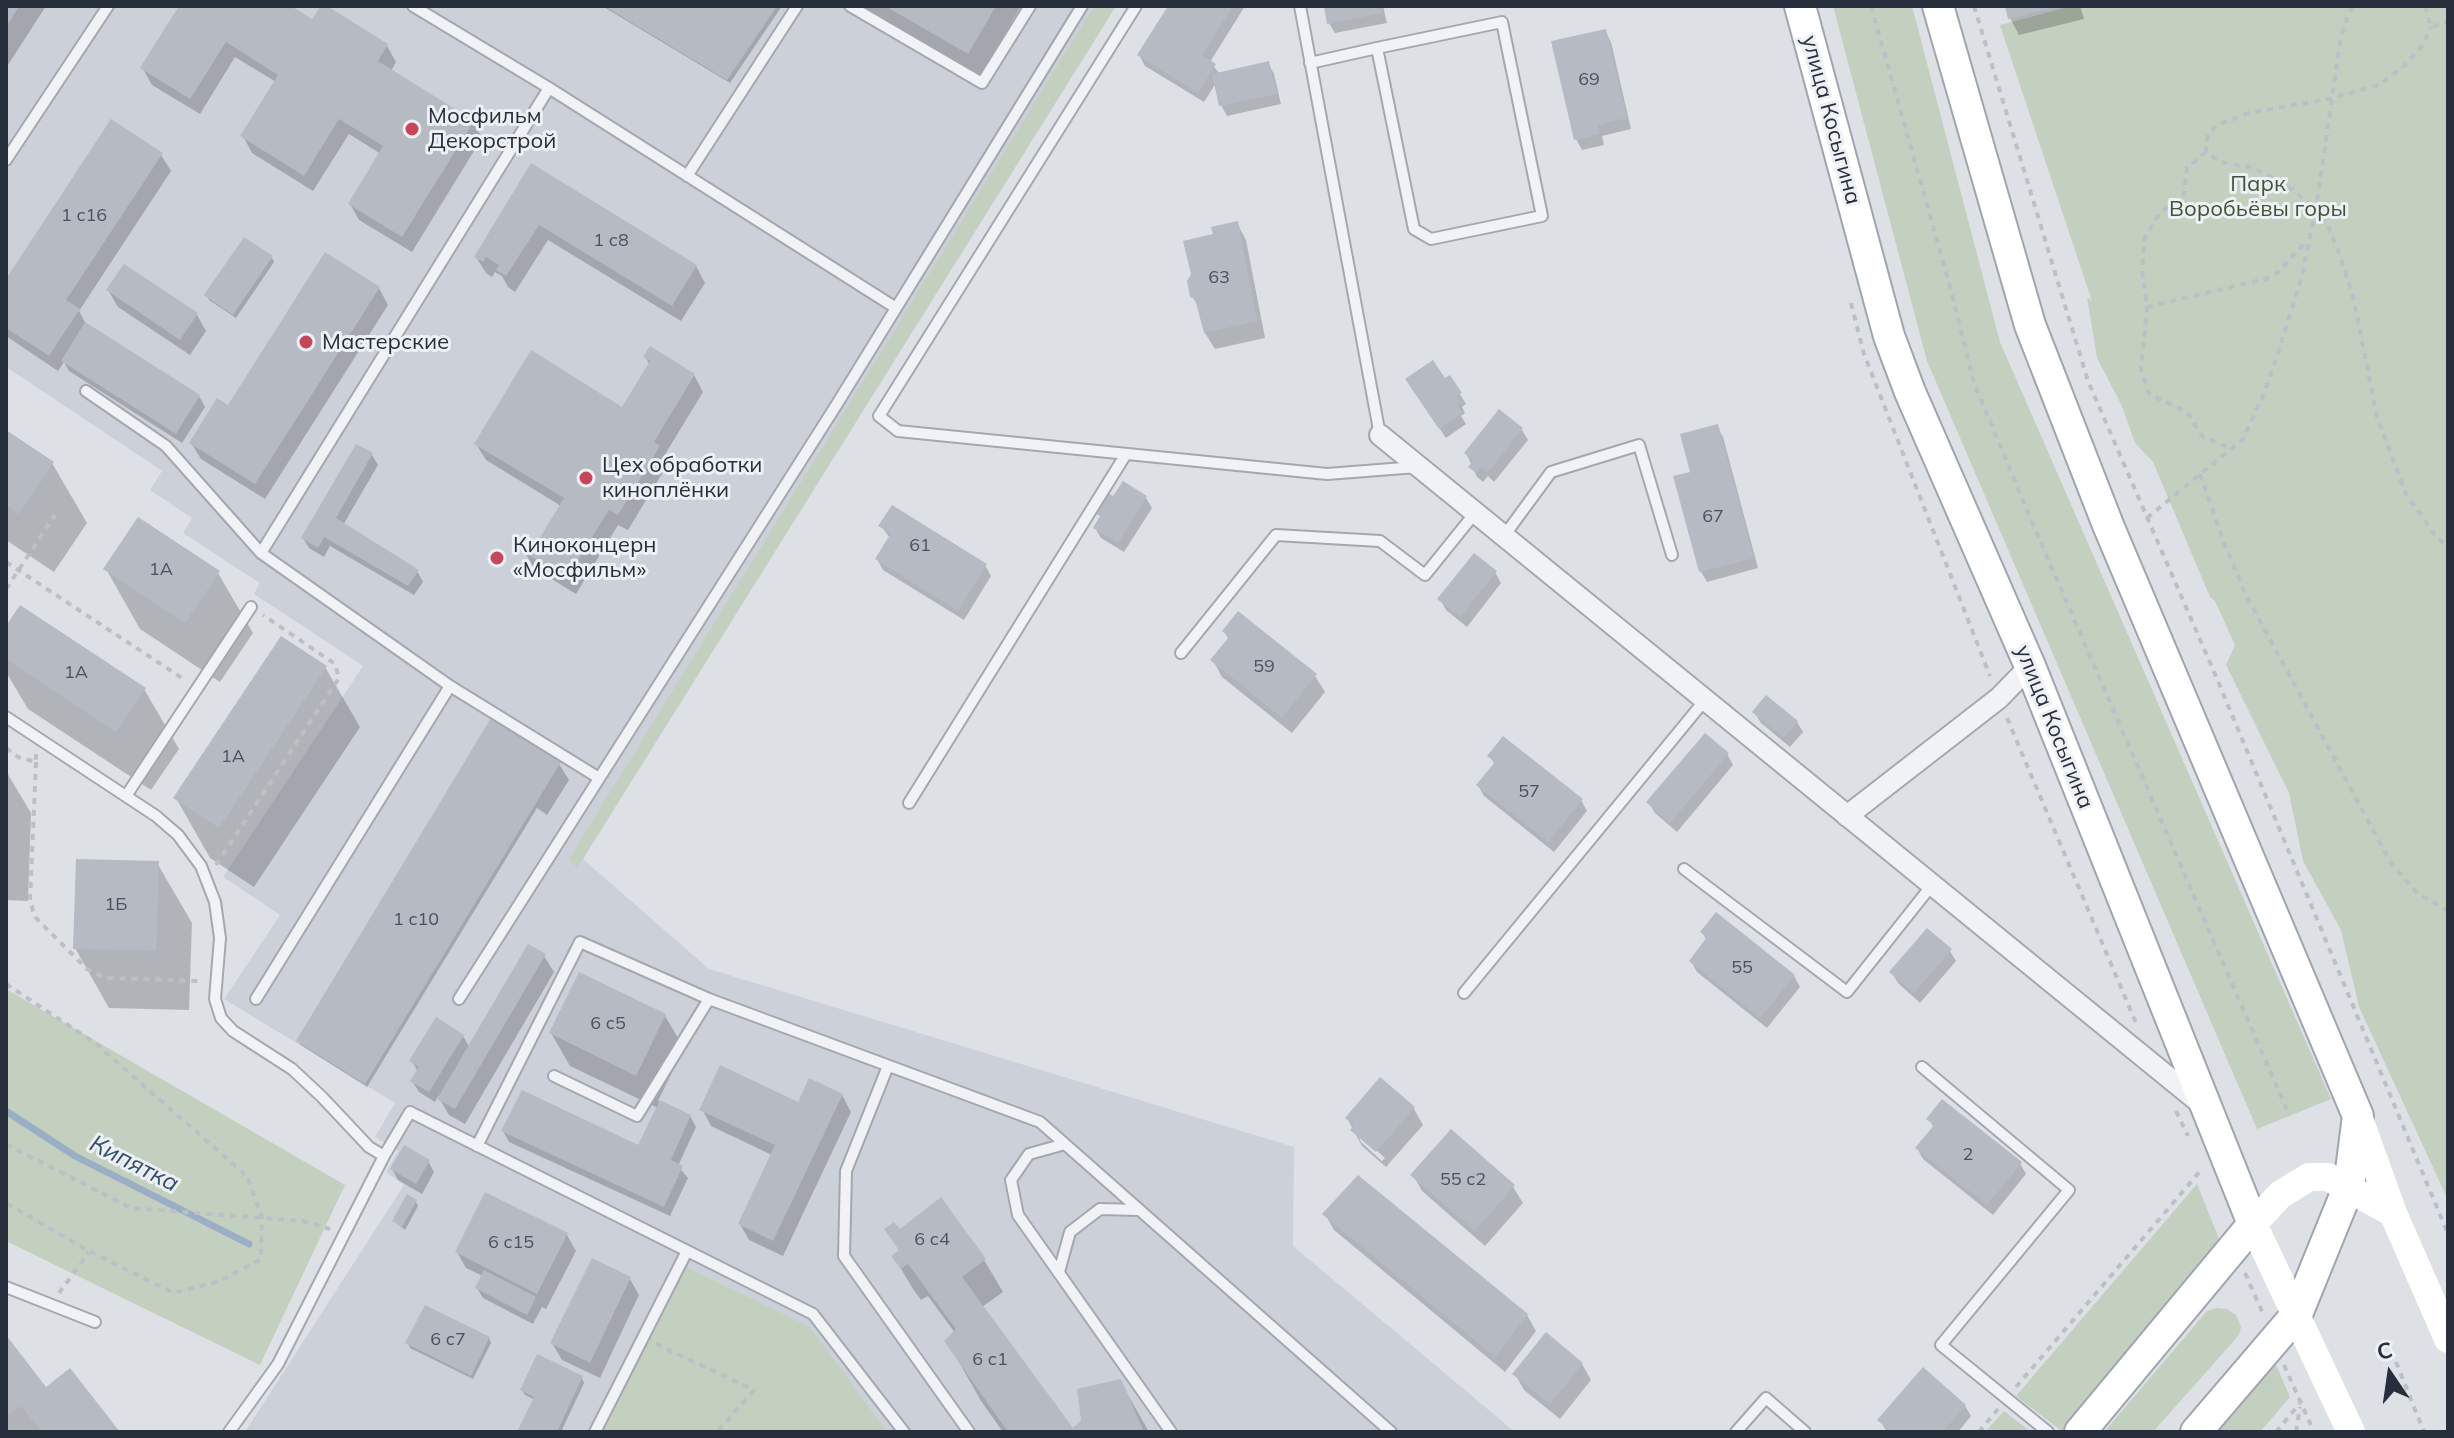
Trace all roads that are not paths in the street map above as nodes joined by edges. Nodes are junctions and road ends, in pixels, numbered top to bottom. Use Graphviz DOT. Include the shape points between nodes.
graph roads {
  1 [pos="108,6"];
  2 [pos="413,6"];
  3 [pos="797,6"];
  4 [pos="850,6"];
  5 [pos="1030,6"];
  6 [pos="1082,6"];
  7 [pos="1136,6"];
  8 [pos="1300,6"];
  9 [pos="1800,6"];
  10 [pos="1938,6"];
  11 [pos="1377,48"];
  12 [pos="1310,63"];
  13 [pos="549,88"];
  14 [pos="6,160"];
  15 [pos="687,176"];
  16 [pos="896,308"];
  17 [pos="86,391"];
  18 [pos="1380,435"];
  19 [pos="1126,454"];
  20 [pos="1419,467"];
  21 [pos="1475,513"];
  22 [pos="1504,536"];
  23 [pos="261,553"];
  24 [pos="1672,555"];
  25 [pos="251,607"];
  26 [pos="1181,653"];
  27 [pos="2030,666"];
  28 [pos="450,686"];
  29 [pos="1705,700"];
  30 [pos="6,717"];
  31 [pos="599,778"];
  32 [pos="126,796"];
  33 [pos="909,803"];
  34 [pos="1847,816"];
  35 [pos="1684,869"];
  36 [pos="1932,885"];
  37 [pos="1464,993"];
  38 [pos="256,999"];
  39 [pos="459,999"];
  40 [pos="709,999"];
  41 [pos="888,1066"];
  42 [pos="1922,1067"];
  43 [pos="554,1076"];
  44 [pos="2205,1107"];
  45 [pos="2358,1116"];
  46 [pos="1065,1144"];
  47 [pos="477,1146"];
  48 [pos="384,1156"];
  49 [pos="2349,1186"];
  50 [pos="1139,1210"];
  51 [pos="2393,1213"];
  52 [pos="2244,1236"];
  53 [pos="687,1251"];
  54 [pos="1059,1272"];
  55 [pos="6,1287"];
  56 [pos="2297,1314"];
  57 [pos="95,1322"];
  58 [pos="2448,1339"];
  59 [pos="229,1432"];
  60 [pos="595,1432"];
  61 [pos="904,1432"];
  62 [pos="969,1432"];
  63 [pos="1171,1432"];
  64 [pos="1391,1432"];
  65 [pos="1736,1432"];
  66 [pos="1805,1432"];
  67 [pos="2048,1432"];
  68 [pos="2080,1432"];
  69 [pos="2196,1432"];
  70 [pos="2351,1432"];
  1 -- 14 [label="lane"];
  2 -- 13 [label="lane"];
  3 -- 15 [label="lane"];
  4 -- 5 [label="lane" via="982,83"];
  6 -- 16 [label="lane"];
  7 -- 19 [label="lane" via="879,416 898,431"];
  8 -- 12 [label="lane"];
  9 -- 27 [label="main road, улица Косыгина" via="1889,336"];
  10 -- 45 [label="main road" via="2030,325 2108,525"];
  11 -- 11 [label="lane" via="1502,22 1542,216 1431,239 1414,229"];
  11 -- 12 [label="lane"];
  12 -- 18 [label="lane"];
  13 -- 15 [label="lane"];
  13 -- 23 [label="lane"];
  15 -- 16 [label="lane"];
  16 -- 31 [label="lane"];
  17 -- 23 [label="lane" via="166,446"];
  18 -- 20 [label="street"];
  19 -- 20 [label="lane" via="1327,474"];
  19 -- 33 [label="lane"];
  20 -- 21 [label="street"];
  21 -- 22 [label="street"];
  21 -- 26 [label="lane" via="1425,575 1380,541 1276,535"];
  22 -- 24 [label="lane" via="1551,472 1639,445"];
  22 -- 29 [label="street"];
  23 -- 28 [label="lane"];
  25 -- 32 [label="lane"];
  27 -- 34 [label="street" via="1999,698"];
  27 -- 44 [label="main road, улица Косыгина"];
  28 -- 31 [label="lane"];
  28 -- 38 [label="lane"];
  29 -- 34 [label="street"];
  29 -- 37 [label="lane"];
  30 -- 32 [label="lane"];
  31 -- 39 [label="lane"];
  32 -- 48 [label="lane" via="178,835 207,878 219,919 221,1018 292,1069"];
  34 -- 36 [label="street"];
  35 -- 36 [label="lane" via="1847,992"];
  36 -- 44 [label="street"];
  40 -- 41 [label="lane"];
  40 -- 43 [label="lane" via="637,1116"];
  40 -- 47 [label="lane" via="580,942"];
  41 -- 46 [label="lane" via="1040,1122"];
  41 -- 62 [label="lane" via="846,1171 844,1256"];
  42 -- 67 [label="lane" via="2069,1190 1941,1345"];
  44 -- 52 [label="main road, улица Косыгина"];
  45 -- 49 [label="main road"];
  45 -- 51 [label="main road"];
  46 -- 50 [label="lane"];
  46 -- 54 [label="lane" via="1029,1154 1011,1180 1018,1215"];
  47 -- 48 [label="lane" via="410,1112"];
  47 -- 53 [label="lane"];
  48 -- 59 [label="lane" via="278,1364"];
  49 -- 51 [label="main road"];
  49 -- 52 [label="main road" via="2328,1177 2309,1177 2280,1195"];
  49 -- 56 [label="main road"];
  50 -- 54 [label="lane" via="1100,1209 1070,1232"];
  50 -- 64 [label="lane"];
  51 -- 58 [label="main road"];
  52 -- 56 [label="main road, улица Косыгина"];
  52 -- 68 [label="main road"];
  53 -- 60 [label="lane"];
  53 -- 61 [label="lane" via="813,1314"];
  54 -- 63 [label="lane"];
  55 -- 57 [label="lane"];
  56 -- 69 [label="main road"];
  56 -- 70 [label="main road, улица Косыгина"];
  65 -- 66 [label="lane" via="1766,1398"];
}
